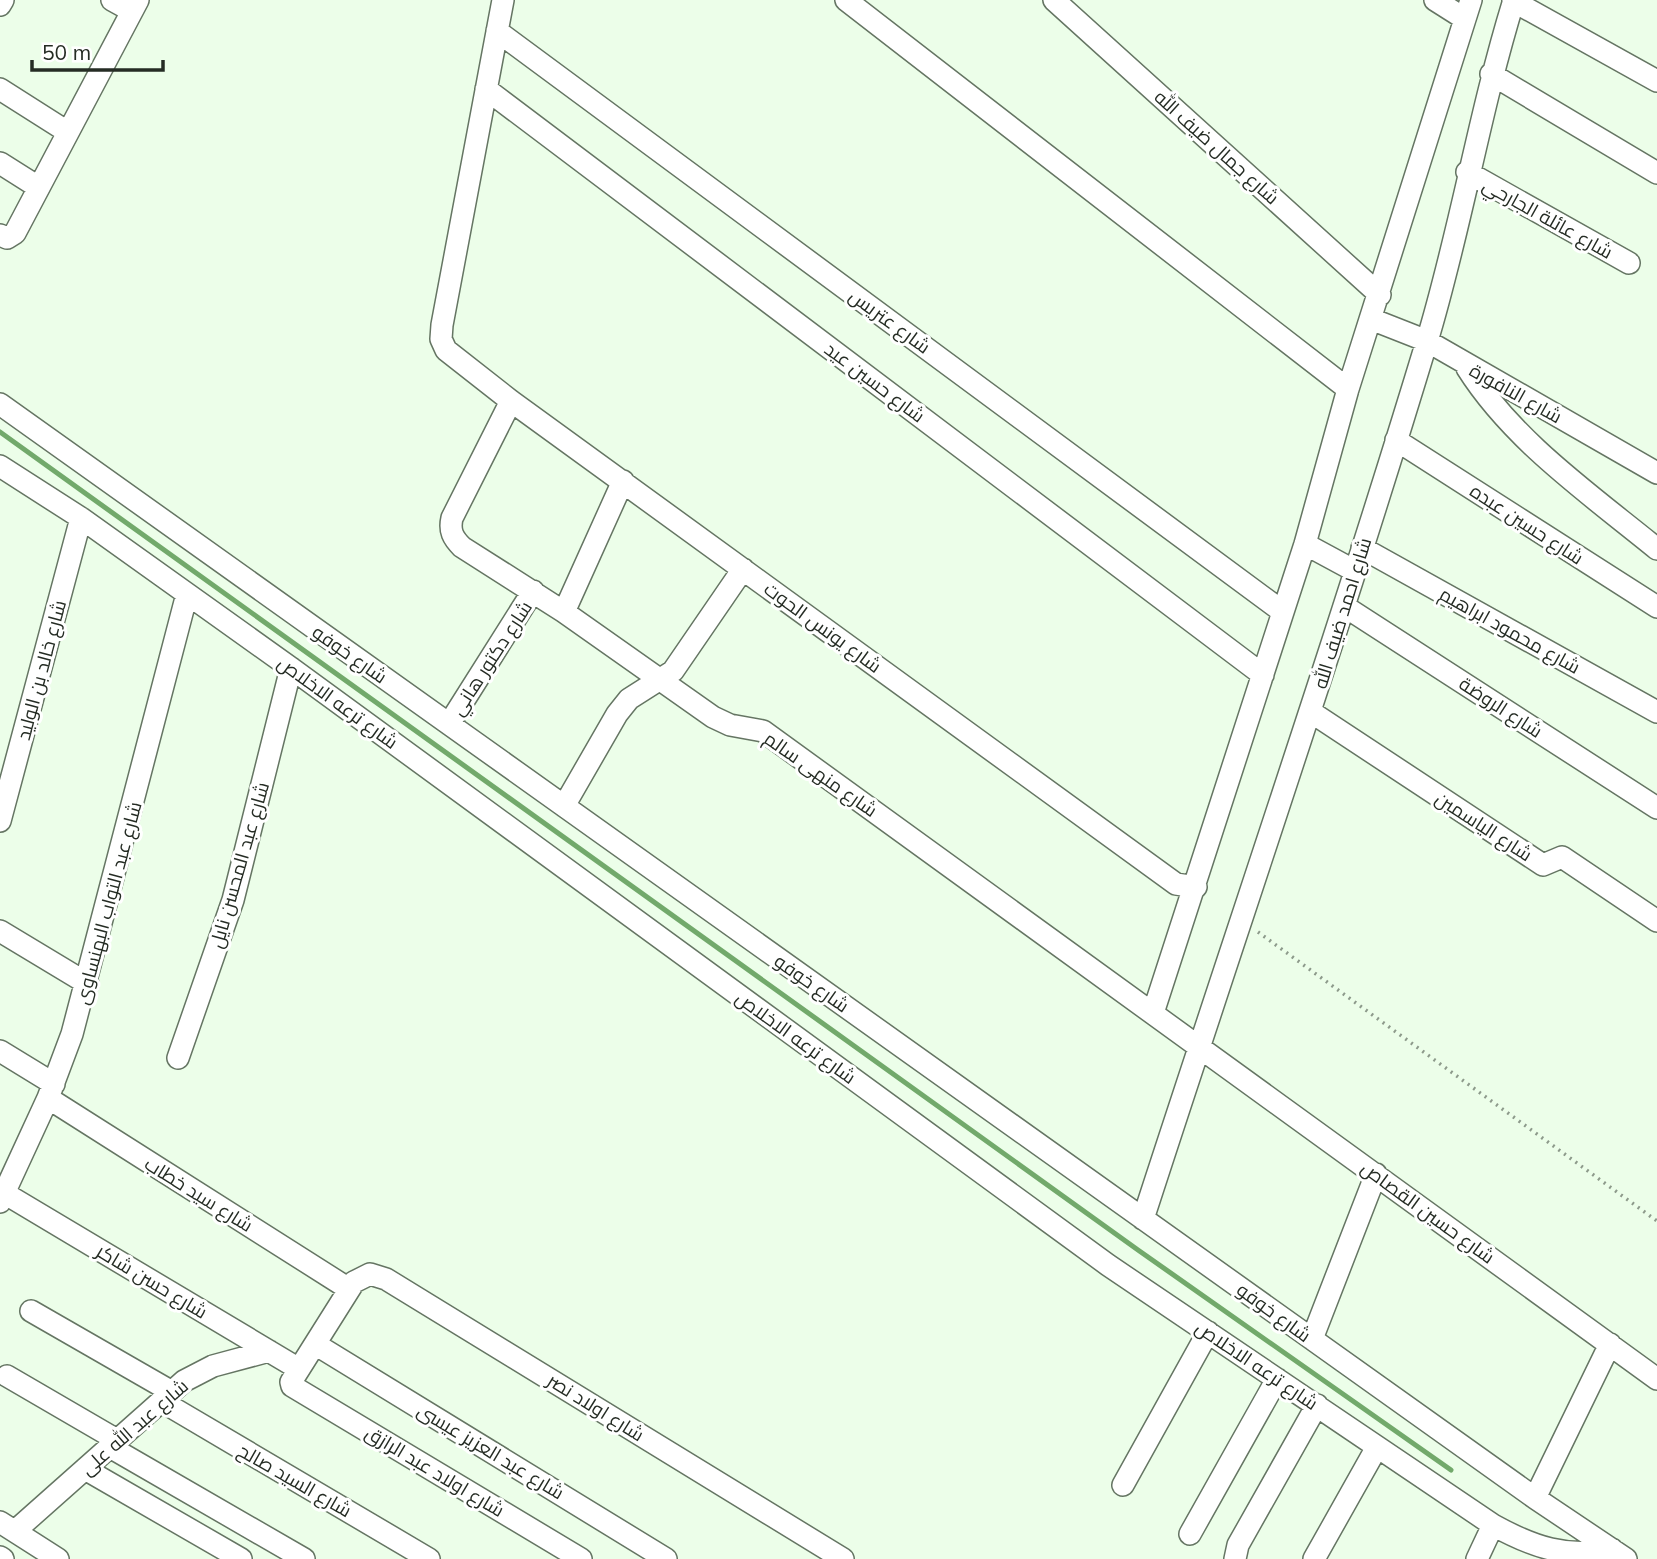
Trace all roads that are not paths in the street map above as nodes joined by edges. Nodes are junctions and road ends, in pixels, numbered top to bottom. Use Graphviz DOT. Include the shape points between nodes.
graph roads {
  1 [pos="112,0"];
  2 [pos="503,0"];
  3 [pos="846,0"];
  4 [pos="1054,0"];
  5 [pos="1435,0"];
  6 [pos="1513,1"];
  7 [pos="135,6"];
  8 [pos="1468,10"];
  9 [pos="497,31"];
  10 [pos="1491,74"];
  11 [pos="1657,81"];
  12 [pos="0,89"];
  13 [pos="486,89"];
  14 [pos="66,131"];
  15 [pos="0,163"];
  16 [pos="1467,172"];
  17 [pos="1657,173"];
  18 [pos="38,187"];
  19 [pos="8,234"];
  20 [pos="1629,263"];
  21 [pos="1380,295"];
  22 [pos="1371,319"];
  23 [pos="1427,341"];
  24 [pos="1464,364"];
  25 [pos="1348,390"];
  26 [pos="511,401"];
  27 [pos="0,404"];
  28 [pos="1396,440"];
  29 [pos="0,466"];
  30 [pos="1657,472"];
  31 [pos="623,481"];
  32 [pos="81,518"];
  33 [pos="1305,544"];
  34 [pos="1362,548"];
  35 [pos="1657,549"];
  36 [pos="743,569"];
  37 [pos="1355,571"];
  38 [pos="533,591"];
  39 [pos="187,594"];
  40 [pos="1344,606"];
  41 [pos="1657,607"];
  42 [pos="564,612"];
  43 [pos="1283,612"];
  44 [pos="291,668"];
  45 [pos="1263,675"];
  46 [pos="661,681"];
  47 [pos="1311,712"];
  48 [pos="1657,712"];
  49 [pos="449,724"];
  50 [pos="564,806"];
  51 [pos="1657,808"];
  52 [pos="0,821"];
  53 [pos="1196,887"];
  54 [pos="1657,921"];
  55 [pos="0,930"];
  56 [pos="88,984"];
  57 [pos="1153,1013"];
  58 [pos="1199,1047"];
  59 [pos="0,1051"];
  60 [pos="177,1058"];
  61 [pos="51,1091"];
  62 [pos="8,1164"];
  63 [pos="1376,1174"];
  64 [pos="2,1197"];
  65 [pos="1143,1219"];
  66 [pos="349,1289"];
  67 [pos="32,1311"];
  68 [pos="1208,1332"];
  69 [pos="1312,1339"];
  70 [pos="315,1344"];
  71 [pos="1610,1344"];
  72 [pos="270,1351"];
  73 [pos="295,1375"];
  74 [pos="7,1377"];
  75 [pos="1278,1379"];
  76 [pos="1657,1379"];
  77 [pos="166,1396"];
  78 [pos="1317,1405"];
  79 [pos="113,1443"];
  80 [pos="1377,1447"];
  81 [pos="85,1469"];
  82 [pos="1123,1485"];
  83 [pos="1535,1498"];
  84 [pos="1493,1525"];
  85 [pos="7,1527"];
  86 [pos="1190,1534"];
  87 [pos="1619,1554"];
  88 [pos="58,1559"];
  89 [pos="241,1559"];
  90 [pos="304,1559"];
  91 [pos="429,1559"];
  92 [pos="581,1559"];
  93 [pos="666,1559"];
  94 [pos="843,1559"];
  95 [pos="1235,1559"];
  96 [pos="1314,1559"];
  97 [pos="1477,1559"];
  98 [pos="1576,1559"];
  1 -- 7 [label="street"];
  2 -- 9 [label="street"];
  3 -- 25 [label="street"];
  4 -- 21 [label="street, شارع جمال ضيف الله"];
  5 -- 8 [label="street"];
  6 -- 10 [label="street, شارع احمد ضيف الله"];
  6 -- 11 [label="street"];
  7 -- 14 [label="street"];
  8 -- 21 [label="street"];
  9 -- 13 [label="street"];
  9 -- 43 [label="street, شارع عتريس"];
  10 -- 16 [label="street, شارع احمد ضيف الله"];
  10 -- 17 [label="street"];
  12 -- 14 [label="street"];
  13 -- 26 [label="street, شارع يونس الحوت" via="441,339 453,357"];
  13 -- 45 [label="street, شارع حسين عيد"];
  14 -- 18 [label="street"];
  15 -- 18 [label="street"];
  16 -- 20 [label="street, شارع عائلة الجارحي"];
  16 -- 23 [label="street, شارع احمد ضيف الله" via="1448,270"];
  18 -- 19 [label="street"];
  21 -- 22 [label="street"];
  22 -- 23 [label="street, شارع النافورة"];
  22 -- 25 [label="street"];
  23 -- 24 [label="street, شارع النافورة"];
  23 -- 28 [label="street, شارع احمد ضيف الله"];
  24 -- 30 [label="street, شارع النافورة"];
  24 -- 35 [label="street" via="1500,413"];
  25 -- 33 [label="street"];
  26 -- 31 [label="street, شارع يونس الحوت"];
  26 -- 38 [label="street, شارع منهى سالم" via="450,527 462,547"];
  27 -- 49 [label="street, شارع خوفو"];
  28 -- 34 [label="street, شارع احمد ضيف الله"];
  28 -- 41 [label="street, شارع حسين عبده"];
  29 -- 32 [label="street, شارع ترعه الاخلاص"];
  31 -- 36 [label="street, شارع يونس الحوت"];
  31 -- 42 [label="street"];
  32 -- 39 [label="street, شارع ترعه الاخلاص"];
  32 -- 52 [label="street, شارع خالد بن الوليد"];
  33 -- 37 [label="street"];
  33 -- 43 [label="street"];
  34 -- 37 [label="street, شارع احمد ضيف الله"];
  34 -- 48 [label="street, شارع محمود ابراهيم"];
  36 -- 46 [label="street" via="682,660"];
  36 -- 53 [label="street, شارع يونس الحوت" via="1176,884"];
  37 -- 40 [label="street, شارع احمد ضيف الله"];
  38 -- 42 [label="street, شارع منهى سالم"];
  38 -- 49 [label="street, شارع دكتور هاني"];
  39 -- 44 [label="street, شارع ترعه الاخلاص"];
  39 -- 56 [label="street, شارع عبد التواب البهنساوى"];
  40 -- 47 [label="street, شارع احمد ضيف الله"];
  40 -- 51 [label="street, شارع الروضة"];
  42 -- 46 [label="street, شارع منهى سالم"];
  43 -- 45 [label="street"];
  44 -- 60 [label="street, شارع عبد المحسن نايل" via="233,900"];
  44 -- 68 [label="street, شارع ترعه الاخلاص" via="1108,1265"];
  45 -- 53 [label="street"];
  46 -- 50 [label="street" via="629,699 617,714"];
  46 -- 57 [label="street, شارع منهى سالم" via="713,717 762,731"];
  47 -- 54 [label="street, شارع الياسمين" via="1543,865 1562,857"];
  47 -- 58 [label="street, شارع احمد ضيف الله"];
  49 -- 50 [label="street, شارع خوفو"];
  50 -- 65 [label="street, شارع خوفو"];
  53 -- 57 [label="street"];
  55 -- 56 [label="street"];
  56 -- 61 [label="street, شارع عبد التواب البهنساوى"];
  57 -- 58 [label="street, شارع منهى سالم"];
  58 -- 63 [label="street, شارع حسين القصاص"];
  58 -- 65 [label="street, شارع احمد ضيف الله"];
  59 -- 61 [label="street, شارع سيد خطاب"];
  61 -- 62 [label="street, شارع عبد التواب البهنساوى"];
  61 -- 66 [label="street, شارع سيد خطاب"];
  62 -- 64 [label="street, شارع عبد التواب البهنساوى"];
  63 -- 69 [label="street"];
  63 -- 71 [label="street, شارع حسين القصاص"];
  64 -- 72 [label="street, شارع حسن شاكر"];
  65 -- 69 [label="street, شارع خوفو"];
  66 -- 70 [label="street"];
  66 -- 94 [label="street, شارع اولاد نصر" via="370,1274 386,1279"];
  67 -- 77 [label="street, شارع السيد صالح"];
  68 -- 75 [label="street, شارع ترعه الاخلاص"];
  68 -- 82 [label="street"];
  69 -- 83 [label="street, شارع خوفو"];
  70 -- 73 [label="street"];
  70 -- 93 [label="street, شارع عبد العزيز عيسى"];
  71 -- 76 [label="street, شارع حسين القصاص"];
  71 -- 83 [label="street"];
  72 -- 73 [label="street, شارع حسن شاكر"];
  72 -- 77 [label="street, شارع عبد الله على" via="213,1366"];
  73 -- 92 [label="street, شارع اولاد عبد الرازق" via="292,1386"];
  74 -- 79 [label="street"];
  75 -- 78 [label="street, شارع ترعه الاخلاص"];
  75 -- 86 [label="street"];
  77 -- 79 [label="street, شارع عبد الله على"];
  77 -- 91 [label="street, شارع السيد صالح"];
  78 -- 80 [label="street, شارع ترعه الاخلاص"];
  78 -- 95 [label="street" via="1238,1545"];
  79 -- 81 [label="street, شارع عبد الله على"];
  79 -- 90 [label="street"];
  80 -- 84 [label="street, شارع ترعه الاخلاص"];
  80 -- 96 [label="street"];
  81 -- 85 [label="street, شارع عبد الله على"];
  81 -- 89 [label="street"];
  83 -- 87 [label="street, شارع خوفو"];
  84 -- 97 [label="street"];
  84 -- 98 [label="street, شارع ترعه الاخلاص" via="1555,1555"];
  85 -- 88 [label="street"];
  87 -- 98 [label="street, شارع ترعه الاخلاص"];
}
